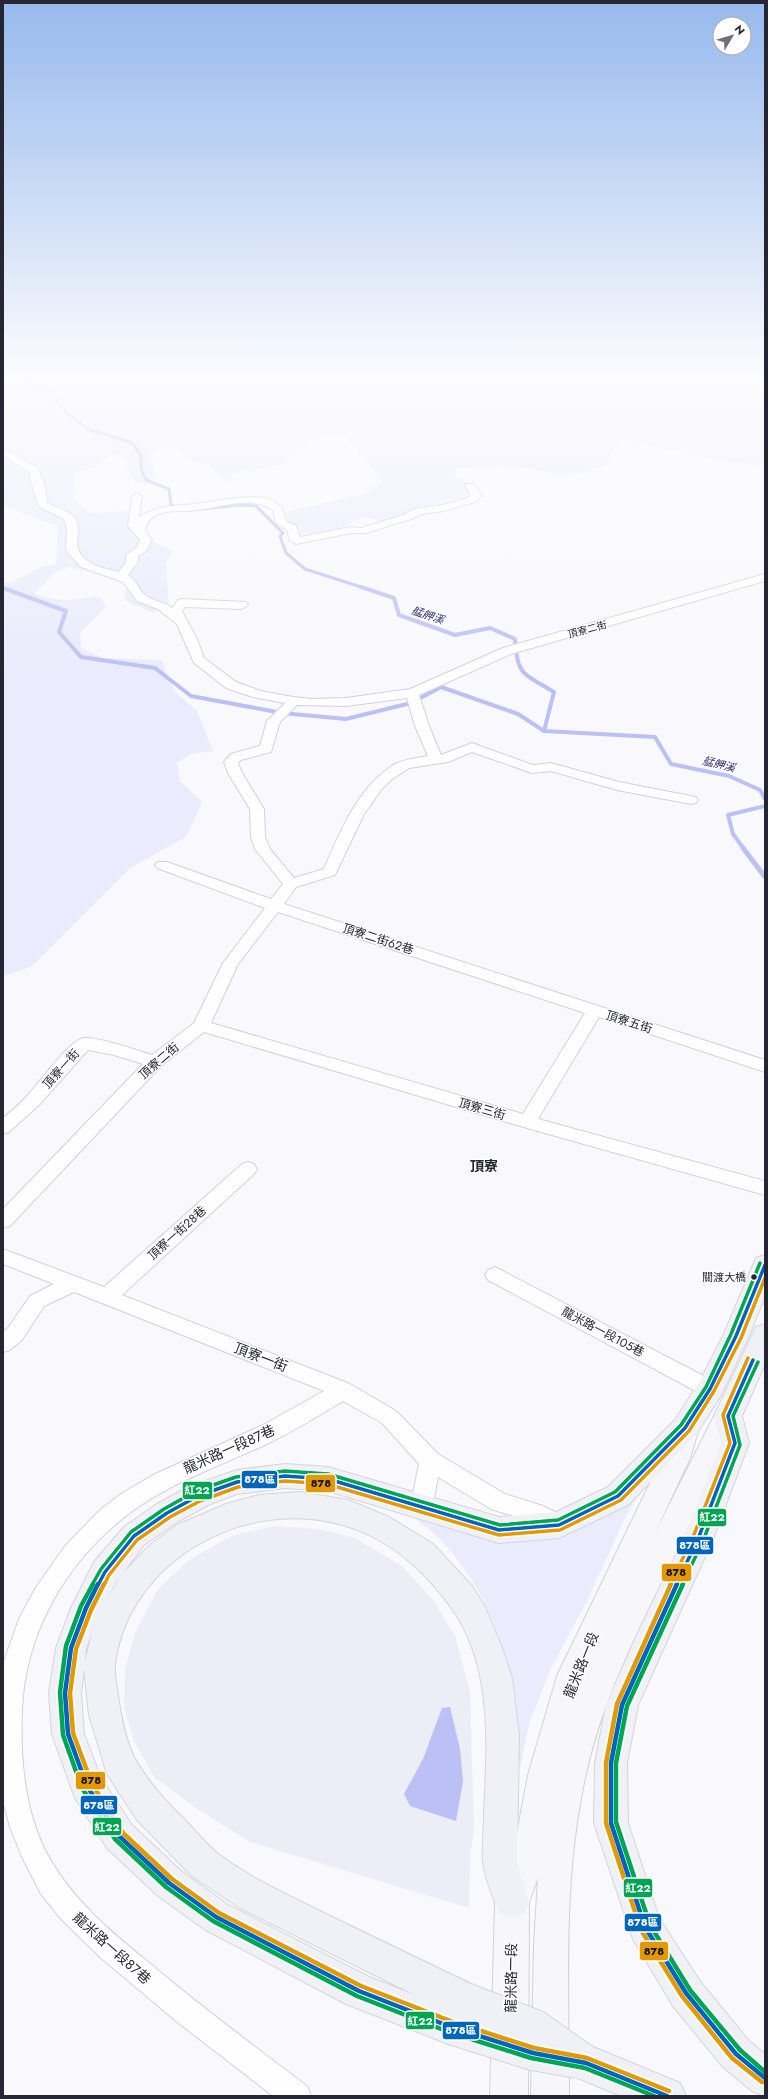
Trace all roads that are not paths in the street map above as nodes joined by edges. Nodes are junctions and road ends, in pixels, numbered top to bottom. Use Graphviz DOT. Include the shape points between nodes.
graph roads {
  1 [pos="37,478"];
  2 [pos="470,486"];
  3 [pos="137,496"];
  4 [pos="139,530"];
  5 [pos="122,575"];
  6 [pos="765,577"];
  7 [pos="242,605"];
  8 [pos="182,622"];
  9 [pos="412,693"];
  10 [pos="292,704"];
  11 [pos="436,759"];
  12 [pos="691,800"];
  13 [pos="162,865"];
  14 [pos="291,884"];
  15 [pos="275,906"];
  16 [pos="595,1010"];
  17 [pos="201,1026"];
  18 [pos="155,1062"];
  19 [pos="765,1066"];
  20 [pos="527,1122"];
  21 [pos="3,1128"];
  22 [pos="248,1170"];
  23 [pos="765,1188"];
  24 [pos="3,1221"];
  25 [pos="3,1256"];
  26 [pos="765,1265"];
  27 [pos="495,1274"];
  28 [pos="72,1284"];
  29 [pos="106,1297"];
  30 [pos="765,1334"];
  31 [pos="3,1344"];
  32 [pos="710,1389"];
  33 [pos="344,1390"];
  34 [pos="728,1416"];
  35 [pos="685,1428"];
  36 [pos="430,1461"];
  37 [pos="421,1508"];
  38 [pos="559,1525"];
  39 [pos="512,1902"];
  40 [pos="455,2012"];
  41 [pos="765,2078"];
  42 [pos="297,2096"];
  43 [pos="509,2096"];
  44 [pos="550,2096"];
  45 [pos="667,2096"];
  1 -- 5 [label="street" via="42,504 68,517 73,527 70,544 77,557 92,568"];
  2 -- 4 [label="street" via="477,495 471,500 443,508 419,511 362,531 351,530 296,540 292,528 281,523 278,510 266,501 234,500 154,512 142,520"];
  3 -- 4 [label="street" via="134,526"];
  4 -- 5 [label="street" via="146,540 142,549 132,555 132,562"];
  5 -- 8 [label="street" via="136,587 141,598 162,606"];
  6 -- 9 [label="street, 頂寮二街" via="507,651"];
  7 -- 8 [label="street" via="182,603 176,611"];
  8 -- 10 [label="street, 頂寮二街" via="198,660 232,685"];
  9 -- 10 [label="street, 頂寮二街" via="346,702"];
  9 -- 11 [label="street"];
  10 -- 14 [label="street" via="274,721 266,749 236,757 231,762 232,769 260,816 258,838 273,865"];
  11 -- 12 [label="street" via="443,760 472,747 532,769 550,767 617,786"];
  11 -- 14 [label="street" via="401,766 385,779 359,809 330,872"];
  13 -- 15 [label="street, 頂寮二街62巷"];
  14 -- 15 [label="street, 頂寮二街"];
  15 -- 16 [label="street, 頂寮二街62巷"];
  15 -- 17 [label="street, 頂寮二街" via="231,963"];
  16 -- 19 [label="street, 頂寮五街"];
  16 -- 20 [label="street, 頂寮五街"];
  17 -- 18 [label="street, 頂寮二街"];
  17 -- 20 [label="street, 頂寮三街"];
  18 -- 21 [label="street, 頂寮一街" via="116,1050 84,1044 33,1101"];
  18 -- 24 [label="street, 頂寮二街"];
  20 -- 23 [label="street, 頂寮三街"];
  22 -- 29 [label="street, 頂寮一街28巷"];
  25 -- 28 [label="street, 頂寮一街"];
  26 -- 32 [label="main road, 龍米路一段" via="736,1336"];
  27 -- 32 [label="street, 龍米路一段105巷"];
  28 -- 29 [label="street, 頂寮一街"];
  28 -- 31 [label="street" via="37,1301 15,1334"];
  29 -- 33 [label="street, 頂寮一街"];
  30 -- 34 [label="main road, 龍米路一段"];
  32 -- 35 [label="main road, 龍米路一段"];
  33 -- 36 [label="street, 頂寮一街" via="389,1417"];
  33 -- 42 [label="street, 龍米路一段87巷" via="262,1436 178,1472 129,1501 98,1526 68,1560 28,1624 8,1692 4,1735 7,1771 16,1814 33,1856 50,1885 70,1910 102,1942 192,2017"];
  34 -- 41 [label="main road" via="735,1443 698,1539 622,1705 611,1763 611,1824 645,1927 686,1993 736,2054"];
  34 -- 44 [label="main road, 龍米路一段" via="612,1651 579,1737 565,1793 554,1870"];
  35 -- 38 [label="main road" via="618,1496"];
  35 -- 39 [label="main road, 龍米路一段" via="676,1458 573,1676 544,1775 531,1849"];
  36 -- 37 [label="street"];
  36 -- 38 [label="street, 頂寮一街" via="499,1502 535,1513"];
  37 -- 38 [label="main road" via="499,1530"];
  37 -- 40 [label="main road" via="328,1479 286,1476 236,1482 198,1496 134,1536 105,1572 86,1608 71,1648 64,1693 68,1734 87,1786 119,1836 169,1883 216,1917 359,1991"];
  39 -- 40 [label="main road" via="500,1862 503,1736 496,1678 474,1617 461,1596 424,1554 379,1526 348,1513 300,1505 259,1508 226,1517 187,1534 160,1554 132,1585 110,1622 99,1667 105,1714 119,1763 149,1808 204,1864 252,1896"];
  39 -- 43 [label="main road, 龍米路一段"];
  40 -- 45 [label="main road, bridge" via="533,2053 586,2063"];
}
